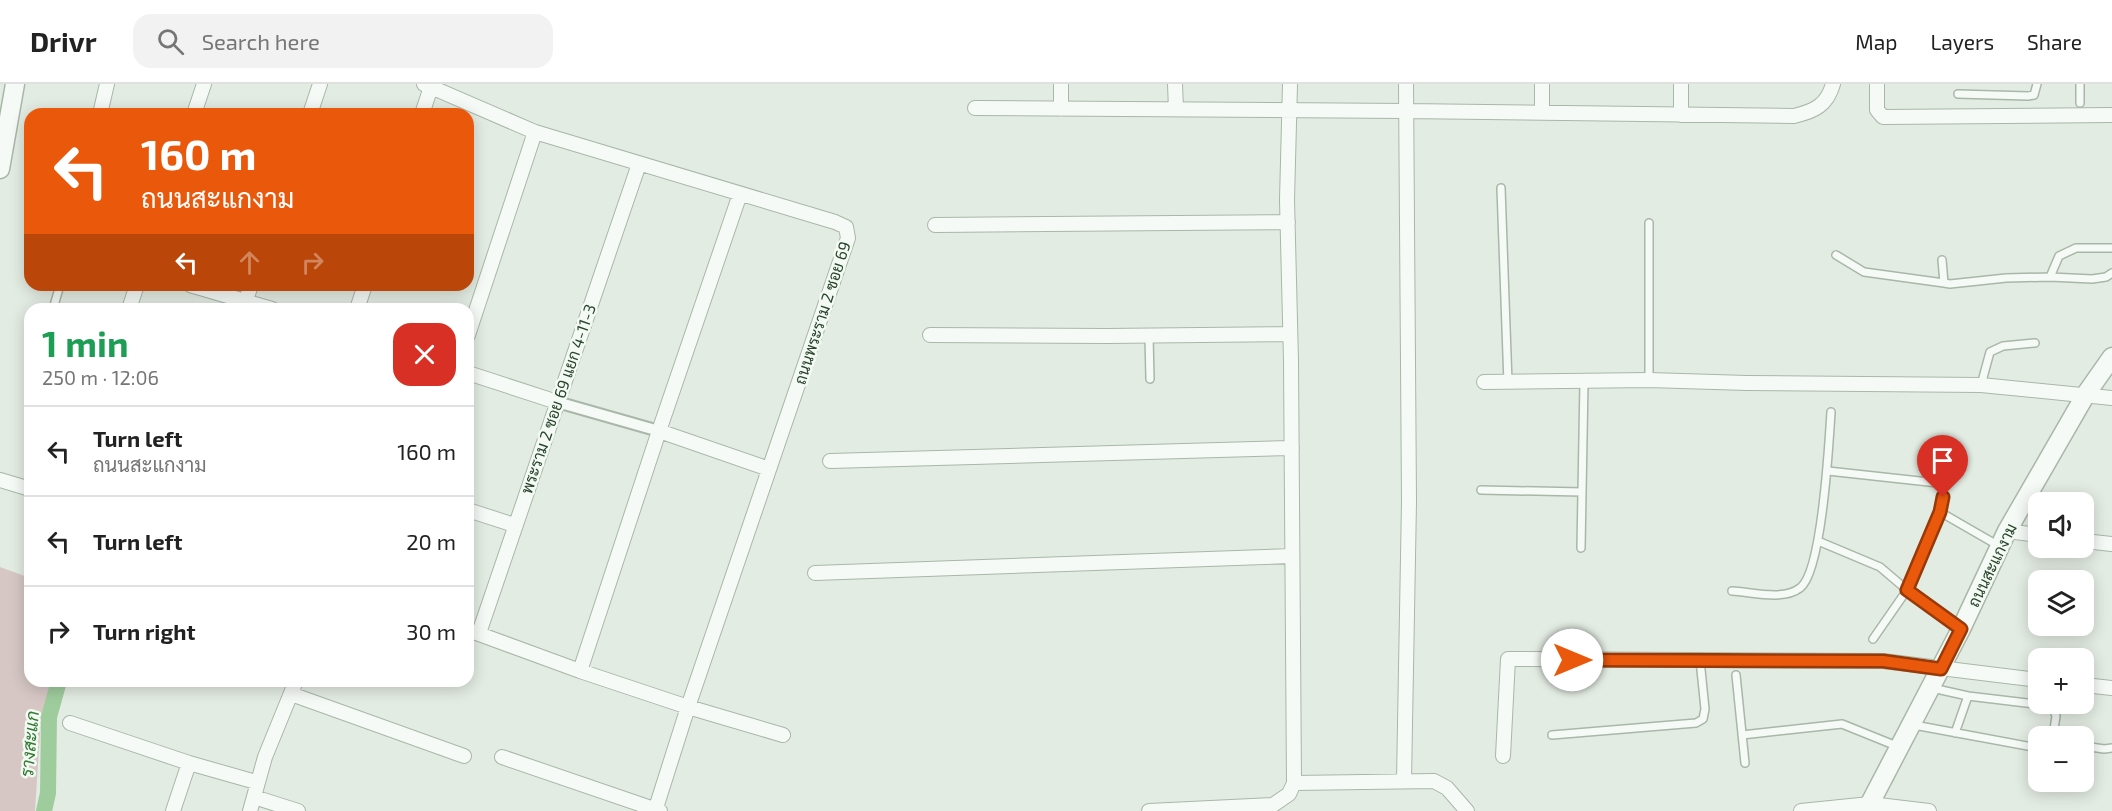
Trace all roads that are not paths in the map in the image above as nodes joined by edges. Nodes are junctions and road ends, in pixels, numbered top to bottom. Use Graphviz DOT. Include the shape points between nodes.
graph roads {
  1 [pos="15,84"];
  2 [pos="107,84"];
  3 [pos="204,84"];
  4 [pos="320,84"];
  5 [pos="1061,84"];
  6 [pos="1175,84"];
  7 [pos="1290,84"];
  8 [pos="1406,84"];
  9 [pos="1542,84"];
  10 [pos="1682,84"];
  11 [pos="1833,84"];
  12 [pos="1877,84"];
  13 [pos="2037,84"];
  14 [pos="2080,84"];
  15 [pos="428,85"];
  16 [pos="1958,94"];
  17 [pos="2080,103"];
  18 [pos="101,108"];
  19 [pos="196,108"];
  20 [pos="312,108"];
  21 [pos="423,108"];
  22 [pos="975,108"];
  23 [pos="1061,109"];
  24 [pos="1176,109"];
  25 [pos="1290,110"];
  26 [pos="1406,111"];
  27 [pos="1542,112"];
  28 [pos="1681,115"];
  29 [pos="2112,115"];
  30 [pos="535,132"];
  31 [pos="639,164"];
  32 [pos="0,169"];
  33 [pos="1501,188"];
  34 [pos="740,194"];
  35 [pos="1288,222"];
  36 [pos="1649,223"];
  37 [pos="935,225"];
  38 [pos="2112,248"];
  39 [pos="1836,255"];
  40 [pos="1942,260"];
  41 [pos="2112,273"];
  42 [pos="2050,277"];
  43 [pos="1944,283"];
  44 [pos="207,291"];
  45 [pos="241,303"];
  46 [pos="474,316"];
  47 [pos="1290,334"];
  48 [pos="930,335"];
  49 [pos="1149,336"];
  50 [pos="2035,343"];
  51 [pos="2112,357"];
  52 [pos="474,375"];
  53 [pos="1150,379"];
  54 [pos="1649,380"];
  55 [pos="1484,382"];
  56 [pos="1584,382"];
  57 [pos="1508,383"];
  58 [pos="1981,385"];
  59 [pos="2086,394"];
  60 [pos="2112,398"];
  61 [pos="557,402"];
  62 [pos="1831,412"];
  63 [pos="659,431"];
  64 [pos="1292,448"];
  65 [pos="830,460"];
  66 [pos="769,470"];
  67 [pos="1828,471"];
  68 [pos="0,480"];
  69 [pos="24,487"];
  70 [pos="1481,490"];
  71 [pos="1582,492"];
  72 [pos="474,512"];
  73 [pos="1940,512"];
  74 [pos="514,525"];
  75 [pos="2028,536"];
  76 [pos="2003,538"];
  77 [pos="1818,542"];
  78 [pos="2094,542"];
  79 [pos="2112,544"];
  80 [pos="1581,548"];
  81 [pos="1293,556"];
  82 [pos="814,573"];
  83 [pos="1907,590"];
  84 [pos="1732,591"];
  85 [pos="474,629"];
  86 [pos="1961,629"];
  87 [pos="474,632"];
  88 [pos="1873,639"];
  89 [pos="1700,660"];
  90 [pos="1941,669"];
  91 [pos="580,671"];
  92 [pos="1736,675"];
  93 [pos="2028,679"];
  94 [pos="2094,686"];
  95 [pos="291,687"];
  96 [pos="297,687"];
  97 [pos="1931,688"];
  98 [pos="2112,688"];
  99 [pos="1968,696"];
  100 [pos="688,707"];
  101 [pos="70,723"];
  102 [pos="1912,724"];
  103 [pos="2054,726"];
  104 [pos="1955,733"];
  105 [pos="783,735"];
  106 [pos="1552,735"];
  107 [pos="1742,735"];
  108 [pos="2028,746"];
  109 [pos="1900,747"];
  110 [pos="2094,748"];
  111 [pos="2112,748"];
  112 [pos="464,756"];
  113 [pos="1503,756"];
  114 [pos="502,757"];
  115 [pos="189,763"];
  116 [pos="1744,763"];
  117 [pos="1404,781"];
  118 [pos="1294,783"];
  119 [pos="255,790"];
  120 [pos="1868,808"];
  121 [pos="1227,809"];
  122 [pos="173,811"];
  123 [pos="250,811"];
  124 [pos="298,811"];
  125 [pos="657,811"];
  126 [pos="1149,811"];
  127 [pos="1467,811"];
  128 [pos="1801,811"];
  129 [pos="1929,811"];
  1 -- 32 [label="street"];
  2 -- 18 [label="street"];
  3 -- 19 [label="street"];
  4 -- 20 [label="street"];
  5 -- 23 [label="street"];
  6 -- 24 [label="street"];
  7 -- 25 [label="street"];
  8 -- 26 [label="street"];
  9 -- 27 [label="street"];
  10 -- 28 [label="street"];
  11 -- 28 [label="street" via="1822,106 1794,116"];
  12 -- 29 [label="street" via="1877,110 1883,117"];
  13 -- 16 [label="lane" via="2034,95 2028,96"];
  14 -- 17 [label="lane"];
  15 -- 21 [label="street, ถนนพระราม 2 ซอย 69"];
  15 -- 30 [label="street, ถนนพระราม 2 ซอย 69"];
  22 -- 23 [label="street"];
  23 -- 24 [label="street"];
  24 -- 25 [label="street"];
  25 -- 26 [label="street"];
  25 -- 35 [label="street"];
  26 -- 27 [label="street"];
  26 -- 117 [label="street" via="1409,501"];
  27 -- 28 [label="street"];
  30 -- 31 [label="street, ถนนพระราม 2 ซอย 69"];
  30 -- 46 [label="street"];
  31 -- 34 [label="street, ถนนพระราม 2 ซอย 69"];
  31 -- 61 [label="street, พระราม 2 ซอย 69 แยก 4-11-3"];
  33 -- 57 [label="lane"];
  34 -- 63 [label="street"];
  34 -- 66 [label="street, ถนนพระราม 2 ซอย 69" via="835,222 846,227 848,238"];
  35 -- 37 [label="street"];
  35 -- 47 [label="street"];
  36 -- 54 [label="lane"];
  38 -- 42 [label="lane" via="2076,248 2059,256"];
  39 -- 43 [label="lane" via="1864,272"];
  40 -- 43 [label="lane"];
  41 -- 42 [label="lane" via="2092,279"];
  42 -- 43 [label="lane"];
  44 -- 45 [label="street"];
  47 -- 49 [label="street"];
  47 -- 64 [label="street"];
  48 -- 49 [label="street"];
  49 -- 53 [label="lane"];
  50 -- 58 [label="lane" via="2003,346 1990,352"];
  51 -- 59 [label="street, ถนนสะแกงาม"];
  52 -- 61 [label="street"];
  54 -- 56 [label="street"];
  54 -- 58 [label="street"];
  55 -- 57 [label="street"];
  56 -- 57 [label="street"];
  56 -- 71 [label="lane"];
  58 -- 59 [label="street"];
  59 -- 60 [label="street"];
  59 -- 76 [label="street, ถนนสะแกงาม"];
  61 -- 63 [label="street"];
  61 -- 74 [label="street, พระราม 2 ซอย 69 แยก 4-11-3"];
  62 -- 67 [label="lane"];
  63 -- 66 [label="street"];
  63 -- 91 [label="street"];
  64 -- 65 [label="street"];
  64 -- 81 [label="street"];
  66 -- 100 [label="street, ถนนพระราม 2 ซอย 69"];
  67 -- 73 [label="lane" via="1938,483 1943,497"];
  67 -- 77 [label="lane"];
  68 -- 69 [label="street"];
  70 -- 71 [label="lane"];
  71 -- 80 [label="lane"];
  72 -- 74 [label="street"];
  73 -- 76 [label="lane"];
  73 -- 83 [label="lane"];
  74 -- 85 [label="street, พระราม 2 ซอย 69 แยก 4-11-3"];
  75 -- 76 [label="street"];
  76 -- 86 [label="street, ถนนสะแกงาม"];
  77 -- 83 [label="lane" via="1880,567"];
  77 -- 84 [label="lane" via="1806,582 1799,589 1788,594"];
  78 -- 79 [label="street"];
  81 -- 82 [label="street"];
  81 -- 118 [label="street"];
  83 -- 86 [label="lane"];
  83 -- 88 [label="lane"];
  86 -- 90 [label="street, ถนนสะแกงาม"];
  87 -- 91 [label="street"];
  89 -- 90 [label="street" via="1883,661"];
  89 -- 106 [label="lane" via="1706,709 1703,719 1696,723"];
  89 -- 113 [label="street" via="1508,659"];
  90 -- 93 [label="street"];
  90 -- 97 [label="street, ถนนสะแกงาม"];
  91 -- 100 [label="street"];
  92 -- 107 [label="lane"];
  94 -- 98 [label="street"];
  95 -- 119 [label="street"];
  96 -- 112 [label="street"];
  97 -- 99 [label="lane"];
  97 -- 102 [label="street, ถนนสะแกงาม"];
  99 -- 103 [label="lane" via="2052,706"];
  99 -- 104 [label="lane"];
  100 -- 105 [label="street"];
  100 -- 125 [label="street, ถนนพระราม 2 ซอย 69"];
  101 -- 115 [label="street"];
  102 -- 104 [label="lane"];
  102 -- 109 [label="street, ถนนสะแกงาม"];
  104 -- 108 [label="lane"];
  107 -- 109 [label="lane" via="1842,724"];
  107 -- 116 [label="lane"];
  109 -- 120 [label="street, ถนนสะแกงาม"];
  110 -- 111 [label="lane"];
  114 -- 125 [label="street"];
  115 -- 119 [label="street"];
  115 -- 122 [label="street"];
  117 -- 118 [label="street"];
  117 -- 127 [label="street" via="1434,781 1447,788"];
  118 -- 121 [label="street" via="1289,794 1273,805"];
  119 -- 123 [label="street"];
  119 -- 124 [label="street"];
  120 -- 128 [label="street"];
  120 -- 129 [label="street"];
  121 -- 126 [label="street"];
}
